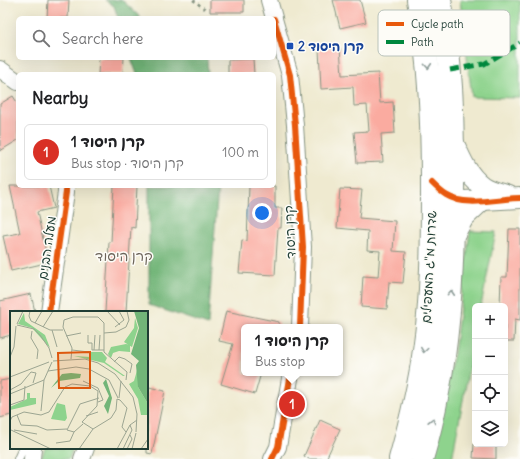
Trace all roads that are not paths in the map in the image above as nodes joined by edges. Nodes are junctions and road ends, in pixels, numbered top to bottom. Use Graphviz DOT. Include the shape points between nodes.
graph roads {
  1 [pos="269,0"];
  2 [pos="418,0"];
  3 [pos="440,0"];
  4 [pos="420,10"];
  5 [pos="442,10"];
  6 [pos="273,16"];
  7 [pos="276,25"];
  8 [pos="427,56"];
  9 [pos="449,56"];
  10 [pos="0,69"];
  11 [pos="16,81"];
  12 [pos="453,141"];
  13 [pos="432,183"];
  14 [pos="66,188"];
  15 [pos="518,198"];
  16 [pos="454,199"];
  17 [pos="480,201"];
  18 [pos="453,235"];
  19 [pos="49,311"];
  20 [pos="300,324"];
  21 [pos="290,376"];
  22 [pos="23,449"];
  23 [pos="33,449"];
  24 [pos="86,449"];
  25 [pos="18,459"];
  26 [pos="32,459"];
  27 [pos="82,459"];
  28 [pos="272,459"];
  29 [pos="400,459"];
  30 [pos="422,459"];
  1 -- 6 [label="street, קרן היסוד"];
  2 -- 4 [label="main road, שדרות מ\"ג המעפילים, one-way"];
  3 -- 5 [label="main road, שדרות מ\"ג המעפילים"];
  7 -- 20 [label="street, קרן היסוד" via="290,75 295,125 303,247"];
  8 -- 13 [label="main road, שדרות מ\"ג המעפילים, one-way"];
  9 -- 12 [label="main road, שדרות מ\"ג המעפילים"];
  10 -- 11 [label="street"];
  12 -- 15 [label="street" via="462,162 482,186"];
  12 -- 16 [label="main road, שדרות מ\"ג המעפילים"];
  13 -- 16 [label="street"];
  13 -- 29 [label="main road, שדרות מ\"ג המעפילים, one-way" via="431,266 424,349"];
  14 -- 19 [label="street, מעלה הבנים"];
  15 -- 17 [label="street"];
  16 -- 17 [label="street"];
  16 -- 18 [label="main road, שדרות מ\"ג המעפילים"];
  17 -- 18 [label="main road" via="463,217"];
  30 -- 18 [label="main road, שדרות מ\"ג המעפילים, one-way" via="446,352"];
  21 -- 28 [label="street" via="278,447"];
  22 -- 25 [label="lane"];
  23 -- 26 [label="street"];
  24 -- 27 [label="street"];
}
